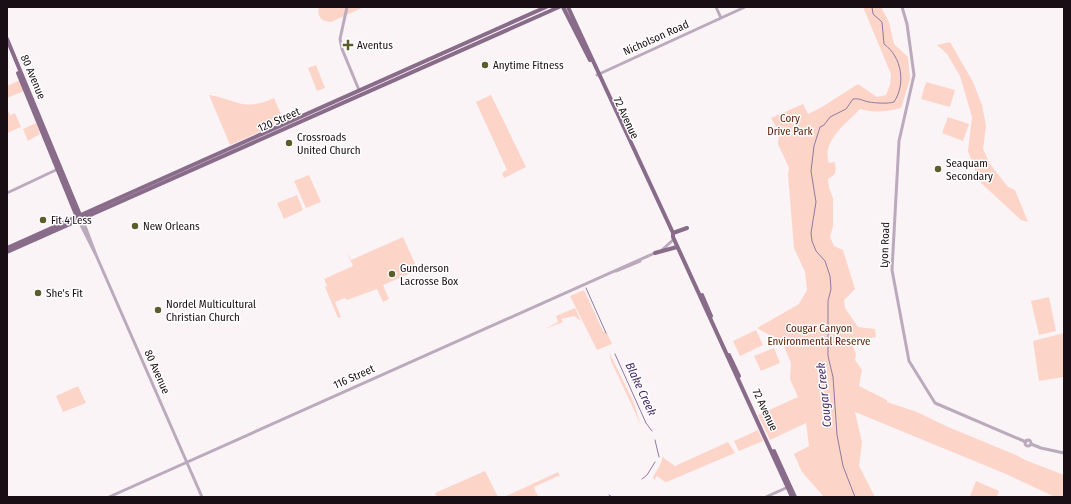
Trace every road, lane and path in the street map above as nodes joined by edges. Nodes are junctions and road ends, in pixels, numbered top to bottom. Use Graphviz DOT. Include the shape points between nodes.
graph roads {
  1 [pos="347,7"];
  2 [pos="546,7"];
  3 [pos="559,7"];
  4 [pos="564,7"];
  5 [pos="568,7"];
  6 [pos="716,7"];
  7 [pos="745,7"];
  8 [pos="902,7"];
  9 [pos="721,18"];
  10 [pos="575,32"];
  11 [pos="7,39"];
  12 [pos="7,46"];
  13 [pos="586,46"];
  14 [pos="412,69"];
  15 [pos="598,75"];
  16 [pos="359,90"];
  17 [pos="46,137"];
  18 [pos="229,149"];
  19 [pos="220,157"];
  20 [pos="58,169"];
  21 [pos="180,173"];
  22 [pos="7,192"];
  23 [pos="79,217"];
  24 [pos="687,228"];
  25 [pos="673,236"];
  26 [pos="22,241"];
  27 [pos="12,246"];
  28 [pos="17,247"];
  29 [pos="678,247"];
  30 [pos="7,248"];
  31 [pos="7,252"];
  32 [pos="655,253"];
  33 [pos="1064,453"];
  34 [pos="187,461"];
  35 [pos="789,487"];
  36 [pos="109,497"];
  37 [pos="202,497"];
  38 [pos="766,497"];
  39 [pos="792,497"];
  40 [pos="795,497"];
  1 -- 16 [label="street" via="340,39"];
  2 -- 14 [label="main road" via="426,60 425,64"];
  3 -- 14 [label="main road, 120 Street"];
  4 -- 10 [label="main road, 72 Avenue"];
  5 -- 13 [label="main road, 72 Avenue"];
  6 -- 9 [label="street"];
  7 -- 9 [label="street, Nicholson Road"];
  8 -- 33 [label="street, Lyon Road" via="914,75 899,141 892,270 909,360 935,403 1026,442 1029,440 1031,444"];
  9 -- 15 [label="street, Nicholson Road"];
  10 -- 13 [label="main road"];
  10 -- 15 [label="main road, 72 Avenue"];
  11 -- 17 [label="main road, 80 Avenue"];
  12 -- 17 [label="main road, 80 Avenue"];
  13 -- 15 [label="main road, 72 Avenue"];
  14 -- 16 [label="main road, 120 Street"];
  14 -- 19 [label="main road, 120 Street"];
  15 -- 25 [label="main road, 72 Avenue"];
  16 -- 18 [label="main road, 120 Street"];
  17 -- 20 [label="main road, 80 Avenue"];
  17 -- 23 [label="main road, 80 Avenue"];
  18 -- 19 [label="main road"];
  18 -- 21 [label="main road, 120 Street"];
  19 -- 21 [label="main road, 120 Street"];
  20 -- 22 [label="street"];
  20 -- 23 [label="main road, 80 Avenue"];
  21 -- 23 [label="main road, 120 Street"];
  21 -- 23 [label="main road, 120 Street"];
  23 -- 26 [label="main road, 120 Street"];
  23 -- 28 [label="main road, 120 Street"];
  23 -- 34 [label="street, 80 Avenue"];
  24 -- 25 [label="main road"];
  25 -- 29 [label="main road, 72 Avenue"];
  25 -- 32 [label="street, 116 Street" via="666,247"];
  26 -- 27 [label="main road, 120 Street"];
  26 -- 28 [label="main road"];
  27 -- 30 [label="main road, 120 Street"];
  27 -- 31 [label="main road"];
  28 -- 31 [label="main road, 120 Street"];
  29 -- 32 [label="main road"];
  29 -- 35 [label="main road, 72 Avenue"];
  32 -- 34 [label="street, 116 Street" via="633,265"];
  34 -- 36 [label="street, 116 Street"];
  34 -- 37 [label="street, 80 Avenue"];
  35 -- 38 [label="street"];
  35 -- 39 [label="main road, 72 Avenue"];
  35 -- 40 [label="main road, 72 Avenue"];
}
